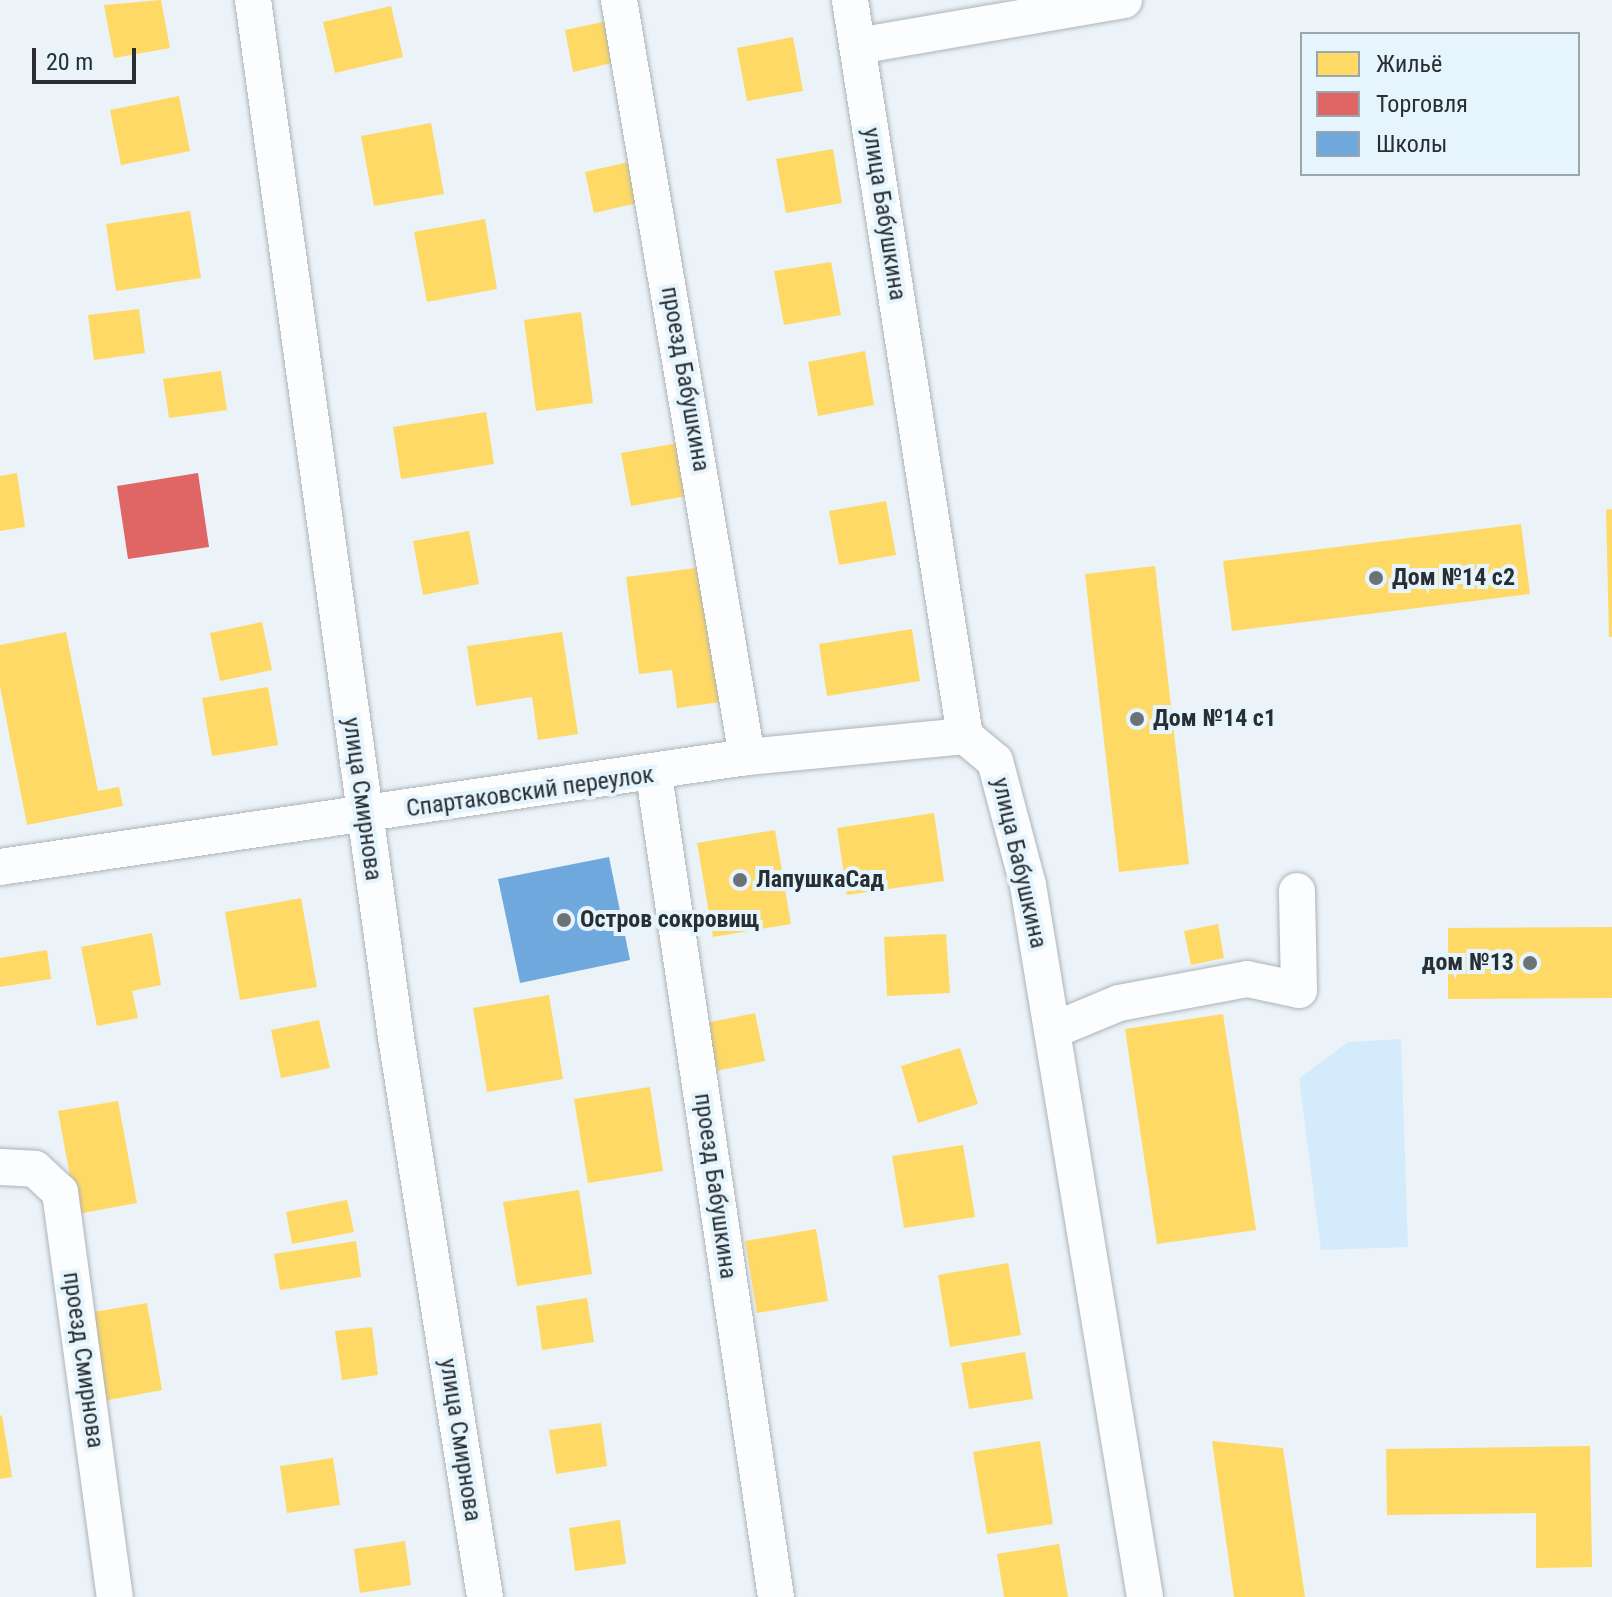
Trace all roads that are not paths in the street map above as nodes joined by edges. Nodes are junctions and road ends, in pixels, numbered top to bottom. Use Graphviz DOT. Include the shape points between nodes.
graph roads {
  1 [pos="253,0"];
  2 [pos="619,0"];
  3 [pos="850,0"];
  4 [pos="1124,0"];
  5 [pos="858,46"];
  6 [pos="965,736"];
  7 [pos="747,757"];
  8 [pos="654,775"];
  9 [pos="364,815"];
  10 [pos="0,867"];
  11 [pos="1297,891"];
  12 [pos="1054,1030"];
  13 [pos="0,1167"];
  14 [pos="115,1597"];
  15 [pos="485,1597"];
  16 [pos="776,1597"];
  17 [pos="1145,1597"];
  1 -- 9 [label="street, улица Смирнова"];
  2 -- 7 [label="street, проезд Бабушкина"];
  3 -- 5 [label="street, улица Бабушкина"];
  4 -- 5 [label="street"];
  5 -- 6 [label="street, улица Бабушкина"];
  6 -- 7 [label="street, Спартаковский переулок"];
  6 -- 12 [label="street, улица Бабушкина" via="995,761"];
  7 -- 8 [label="street, Спартаковский переулок"];
  8 -- 9 [label="street, Спартаковский переулок"];
  8 -- 16 [label="street, проезд Бабушкина"];
  9 -- 10 [label="street, Спартаковский переулок"];
  9 -- 15 [label="street, улица Смирнова"];
  11 -- 12 [label="street" via="1299,990 1247,979 1119,1003"];
  12 -- 17 [label="street, улица Бабушкина"];
  13 -- 14 [label="street, проезд Смирнова" via="35,1169 60,1192"];
}
